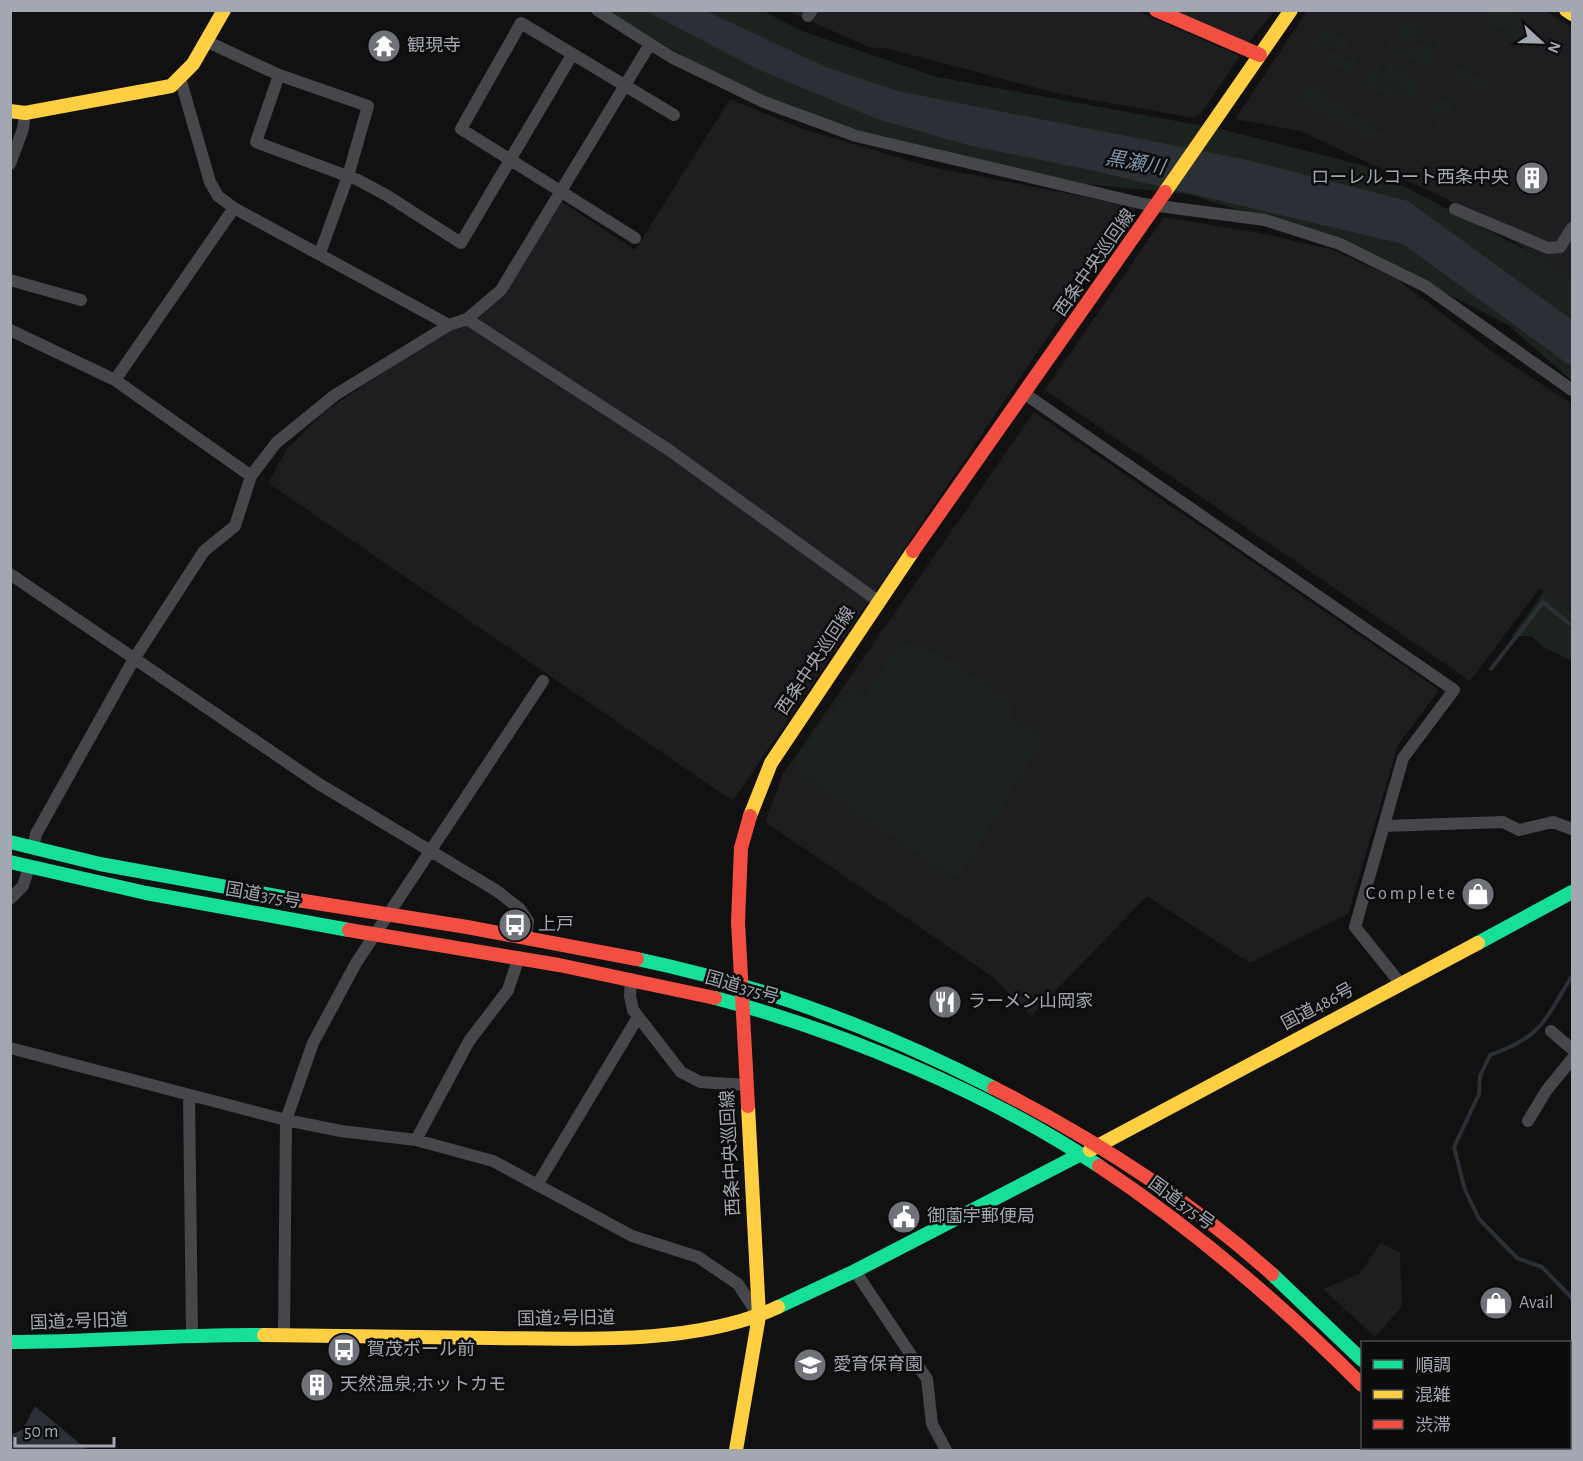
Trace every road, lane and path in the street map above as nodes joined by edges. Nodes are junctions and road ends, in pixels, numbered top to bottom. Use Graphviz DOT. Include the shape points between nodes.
graph roads {
  1 [pos="225,10"];
  2 [pos="597,10"];
  3 [pos="1156,10"];
  4 [pos="1291,10"];
  5 [pos="1566,10"];
  6 [pos="1572,14"];
  7 [pos="208,42"];
  8 [pos="650,44"];
  9 [pos="572,55"];
  10 [pos="1260,55"];
  11 [pos="279,75"];
  12 [pos="180,78"];
  13 [pos="624,85"];
  14 [pos="10,111"];
  15 [pos="25,113"];
  16 [pos="674,115"];
  17 [pos="511,160"];
  18 [pos="10,164"];
  19 [pos="348,176"];
  20 [pos="559,190"];
  21 [pos="1156,206"];
  22 [pos="234,208"];
  23 [pos="1455,209"];
  24 [pos="1572,228"];
  25 [pos="635,238"];
  26 [pos="320,254"];
  27 [pos="10,280"];
  28 [pos="81,300"];
  29 [pos="467,319"];
  30 [pos="449,325"];
  31 [pos="10,330"];
  32 [pos="116,380"];
  33 [pos="1572,390"];
  34 [pos="1025,394"];
  35 [pos="251,476"];
  36 [pos="10,574"];
  37 [pos="878,601"];
  38 [pos="134,659"];
  39 [pos="543,681"];
  40 [pos="1384,826"];
  41 [pos="1572,829"];
  42 [pos="10,842"];
  43 [pos="33,848"];
  44 [pos="431,854"];
  45 [pos="10,862"];
  46 [pos="29,867"];
  47 [pos="1572,892"];
  48 [pos="10,899"];
  49 [pos="389,915"];
  50 [pos="374,934"];
  51 [pos="526,938"];
  52 [pos="519,957"];
  53 [pos="631,979"];
  54 [pos="1400,983"];
  55 [pos="741,984"];
  56 [pos="742,1005"];
  57 [pos="638,1017"];
  58 [pos="1551,1031"];
  59 [pos="10,1048"];
  60 [pos="1572,1049"];
  61 [pos="1572,1059"];
  62 [pos="746,1085"];
  63 [pos="189,1096"];
  64 [pos="286,1120"];
  65 [pos="1528,1121"];
  66 [pos="416,1140"];
  67 [pos="1100,1144"];
  68 [pos="1081,1154"];
  69 [pos="537,1185"];
  70 [pos="855,1271"];
  71 [pos="759,1316"];
  72 [pos="192,1334"];
  73 [pos="284,1336"];
  74 [pos="10,1342"];
  75 [pos="1346,1343"];
  76 [pos="1361,1349"];
  77 [pos="1361,1359"];
  78 [pos="1361,1384"];
  79 [pos="736,1450"];
  80 [pos="946,1450"];
  1 -- 7 [label="main road"];
  2 -- 8 [label="street"];
  3 -- 10 [label="main road"];
  4 -- 10 [label="main road, 西条中央巡回線"];
  5 -- 6 [label="main road"];
  7 -- 11 [label="street"];
  7 -- 12 [label="main road"];
  8 -- 13 [label="street"];
  8 -- 21 [label="street" via="764,102 856,136"];
  9 -- 13 [label="street"];
  9 -- 17 [label="street"];
  9 -- 17 [label="street" via="521,23 461,129"];
  10 -- 21 [label="main road, 西条中央巡回線"];
  11 -- 19 [label="street" via="368,106"];
  11 -- 19 [label="street" via="256,142"];
  12 -- 15 [label="main road" via="160,90"];
  12 -- 22 [label="street" via="210,182 218,196"];
  13 -- 16 [label="street"];
  13 -- 20 [label="street"];
  14 -- 15 [label="main road"];
  15 -- 18 [label="street"];
  17 -- 19 [label="street" via="461,243 386,195"];
  17 -- 20 [label="street"];
  19 -- 26 [label="street"];
  20 -- 25 [label="street"];
  20 -- 29 [label="street" via="501,290"];
  21 -- 33 [label="street" via="1265,220 1340,244 1425,286"];
  21 -- 34 [label="main road, 西条中央巡回線"];
  22 -- 26 [label="street"];
  22 -- 32 [label="street"];
  23 -- 24 [label="street" via="1548,248 1560,247"];
  26 -- 30 [label="street"];
  27 -- 28 [label="street"];
  29 -- 30 [label="street"];
  29 -- 37 [label="street" via="669,450"];
  30 -- 35 [label="street" via="335,395 276,443"];
  31 -- 32 [label="street"];
  32 -- 35 [label="street"];
  34 -- 37 [label="main road, 西条中央巡回線"];
  34 -- 40 [label="street" via="1454,690 1403,758"];
  35 -- 38 [label="street" via="235,526 204,550"];
  36 -- 38 [label="street"];
  37 -- 55 [label="main road, 西条中央巡回線" via="771,762 750,812 739,878"];
  38 -- 43 [label="street" via="36,834"];
  38 -- 44 [label="street"];
  39 -- 44 [label="street"];
  40 -- 41 [label="street" via="1503,822 1519,830 1553,822"];
  40 -- 54 [label="street" via="1355,927"];
  42 -- 43 [label="main road, 国道375号"];
  43 -- 49 [label="main road, 国道375号" via="216,886"];
  44 -- 49 [label="street"];
  44 -- 51 [label="street" via="497,891 520,909 528,921"];
  45 -- 46 [label="main road, 国道375号"];
  46 -- 48 [label="street" via="23,886"];
  46 -- 50 [label="main road, 国道375号" via="216,907"];
  47 -- 54 [label="main road, 国道486号"];
  49 -- 50 [label="street"];
  49 -- 51 [label="main road, 国道375号"];
  50 -- 52 [label="main road, 国道375号"];
  50 -- 64 [label="street" via="313,1043"];
  51 -- 55 [label="main road, 国道375号"];
  52 -- 53 [label="main road, 国道375号"];
  52 -- 66 [label="street" via="508,990 469,1041"];
  53 -- 56 [label="main road, 国道375号"];
  53 -- 57 [label="street" via="630,996"];
  54 -- 67 [label="main road, 国道486号"];
  55 -- 56 [label="main road, 西条中央巡回線"];
  55 -- 67 [label="main road, 国道375号" via="906,1046 1028,1104"];
  56 -- 62 [label="main road, 西条中央巡回線"];
  56 -- 68 [label="main road, 国道375号" via="889,1058 1021,1120"];
  57 -- 62 [label="street" via="689,1077 700,1082"];
  57 -- 69 [label="street"];
  58 -- 60 [label="street"];
  59 -- 63 [label="street"];
  61 -- 65 [label="street"];
  62 -- 71 [label="main road, 西条中央巡回線"];
  63 -- 64 [label="street"];
  63 -- 72 [label="street"];
  64 -- 66 [label="street"];
  64 -- 73 [label="street"];
  66 -- 69 [label="street" via="493,1161"];
  67 -- 68 [label="main road, 国道486号"];
  67 -- 75 [label="main road, 国道375号" via="1203,1216"];
  68 -- 70 [label="main road, 国道2号旧道"];
  68 -- 78 [label="main road, 国道375号" via="1266,1292"];
  69 -- 71 [label="street" via="632,1236 698,1257 738,1284"];
  70 -- 71 [label="main road, 国道2号旧道"];
  70 -- 80 [label="street" via="927,1379 932,1424"];
  71 -- 73 [label="main road, 国道2号旧道" via="691,1331 593,1339"];
  71 -- 79 [label="main road, 西条中央巡回線"];
  72 -- 73 [label="main road, 国道2号旧道"];
  72 -- 74 [label="main road, 国道2号旧道"];
  75 -- 76 [label="main road"];
  75 -- 77 [label="main road, 国道375号"];
}
